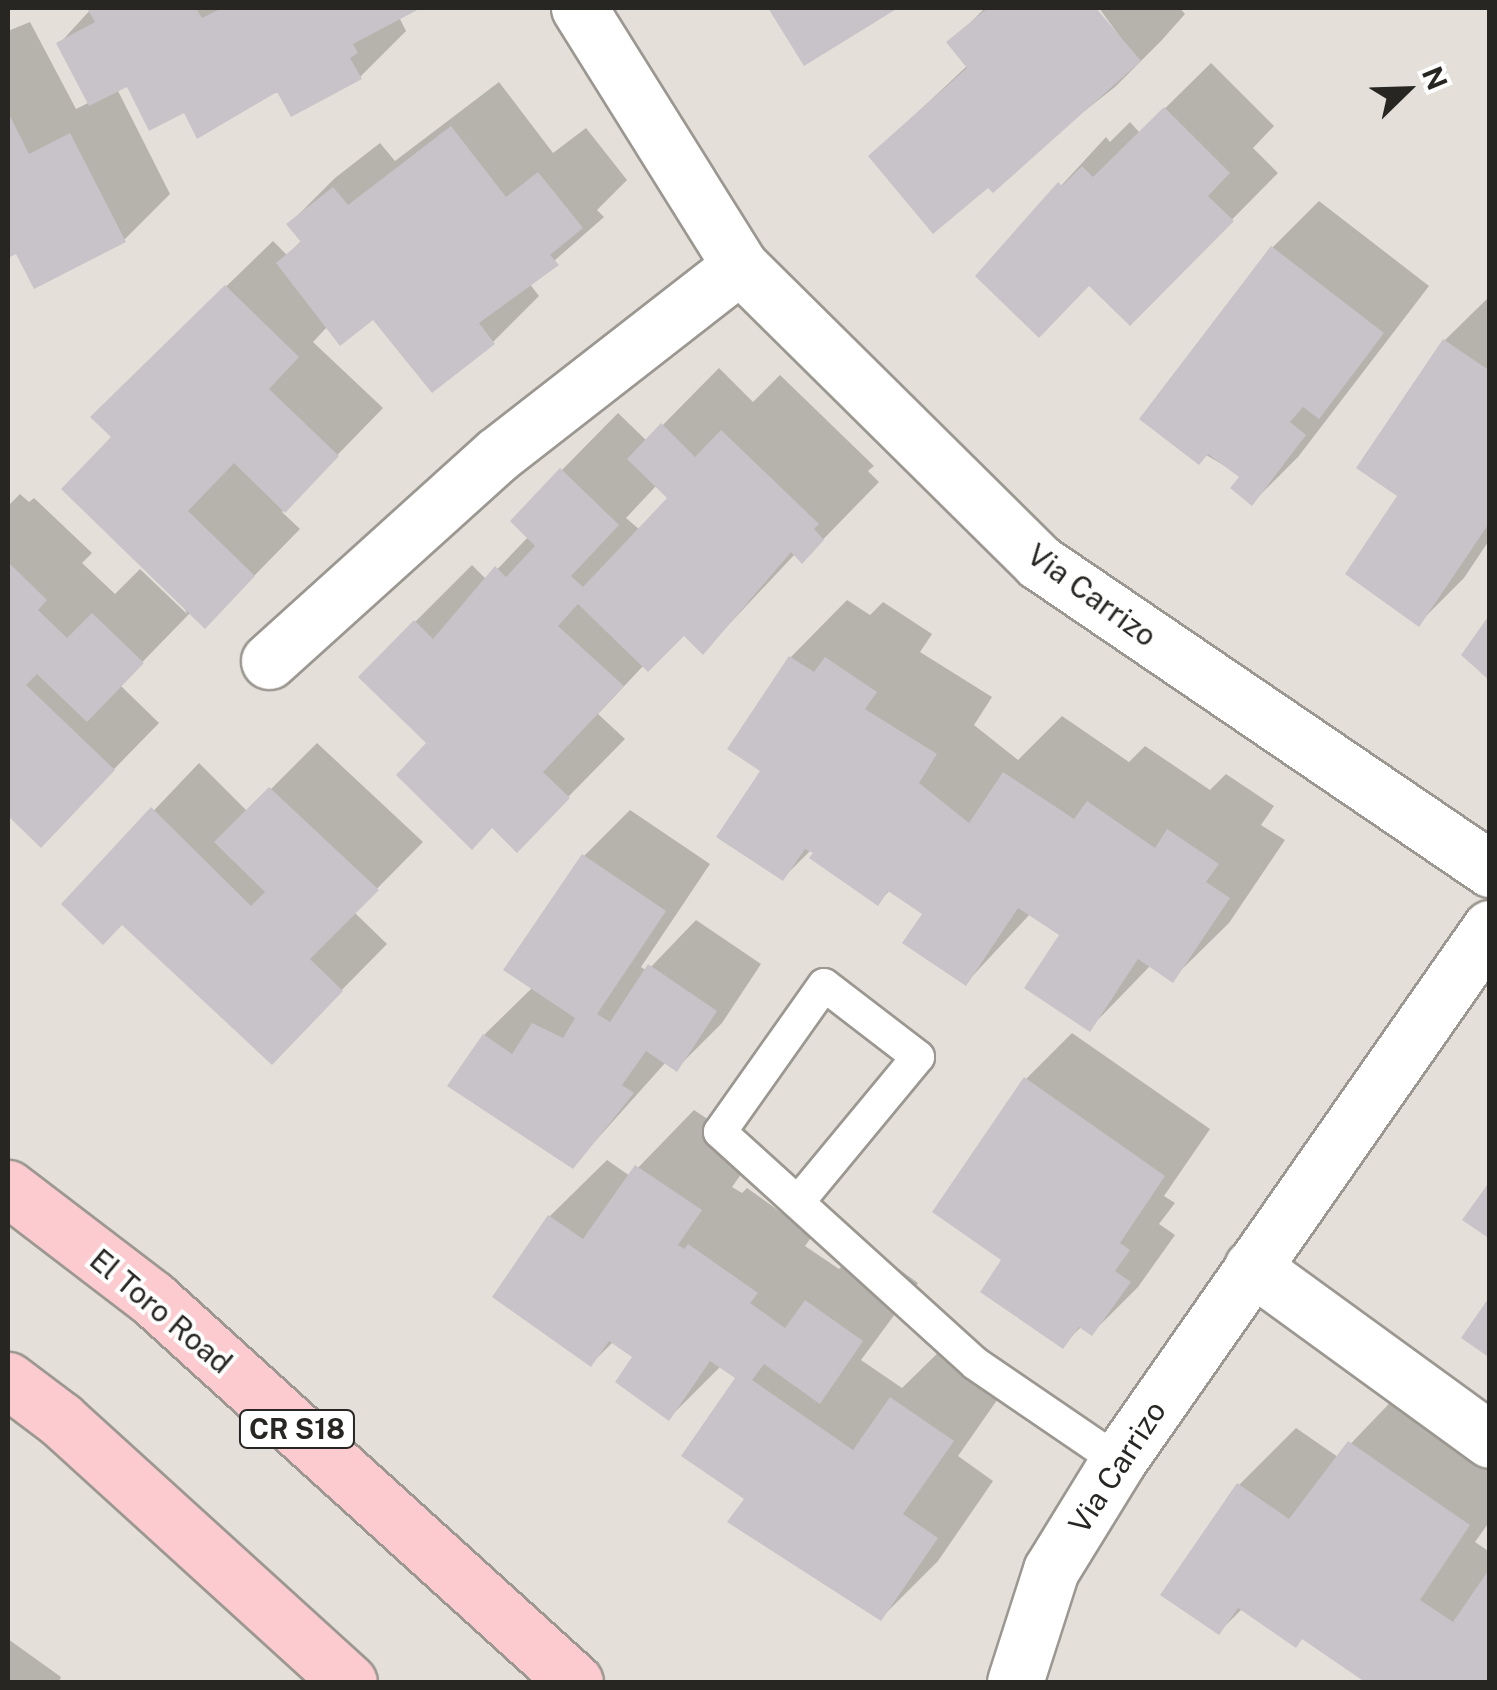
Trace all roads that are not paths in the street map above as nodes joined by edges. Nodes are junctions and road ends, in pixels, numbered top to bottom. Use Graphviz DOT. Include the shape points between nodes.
graph roads {
  1 [pos="578,8"];
  2 [pos="740,266"];
  3 [pos="269,661"];
  4 [pos="1490,870"];
  5 [pos="1490,928"];
  6 [pos="8,1188"];
  7 [pos="798,1202"];
  8 [pos="1252,1267"];
  9 [pos="8,1380"];
  10 [pos="1490,1440"];
  11 [pos="1118,1461"];
  12 [pos="350,1682"];
  13 [pos="576,1682"];
  14 [pos="1015,1682"];
  1 -- 2 [label="street, Via Carrizo"];
  2 -- 3 [label="street" via="496,455"];
  2 -- 4 [label="street, Via Carrizo" via="1039,562"];
  5 -- 8 [label="street, Via Carrizo"];
  6 -- 13 [label="main road, El Toro Road / CR S18" via="152,1298"];
  7 -- 7 [label="lane" via="720,1132 824,985 918,1057"];
  7 -- 11 [label="lane" via="976,1364"];
  8 -- 10 [label="street"];
  8 -- 11 [label="street, Via Carrizo"];
  9 -- 12 [label="main road" via="61,1420"];
  11 -- 14 [label="street, Via Carrizo" via="1051,1570"];
}
